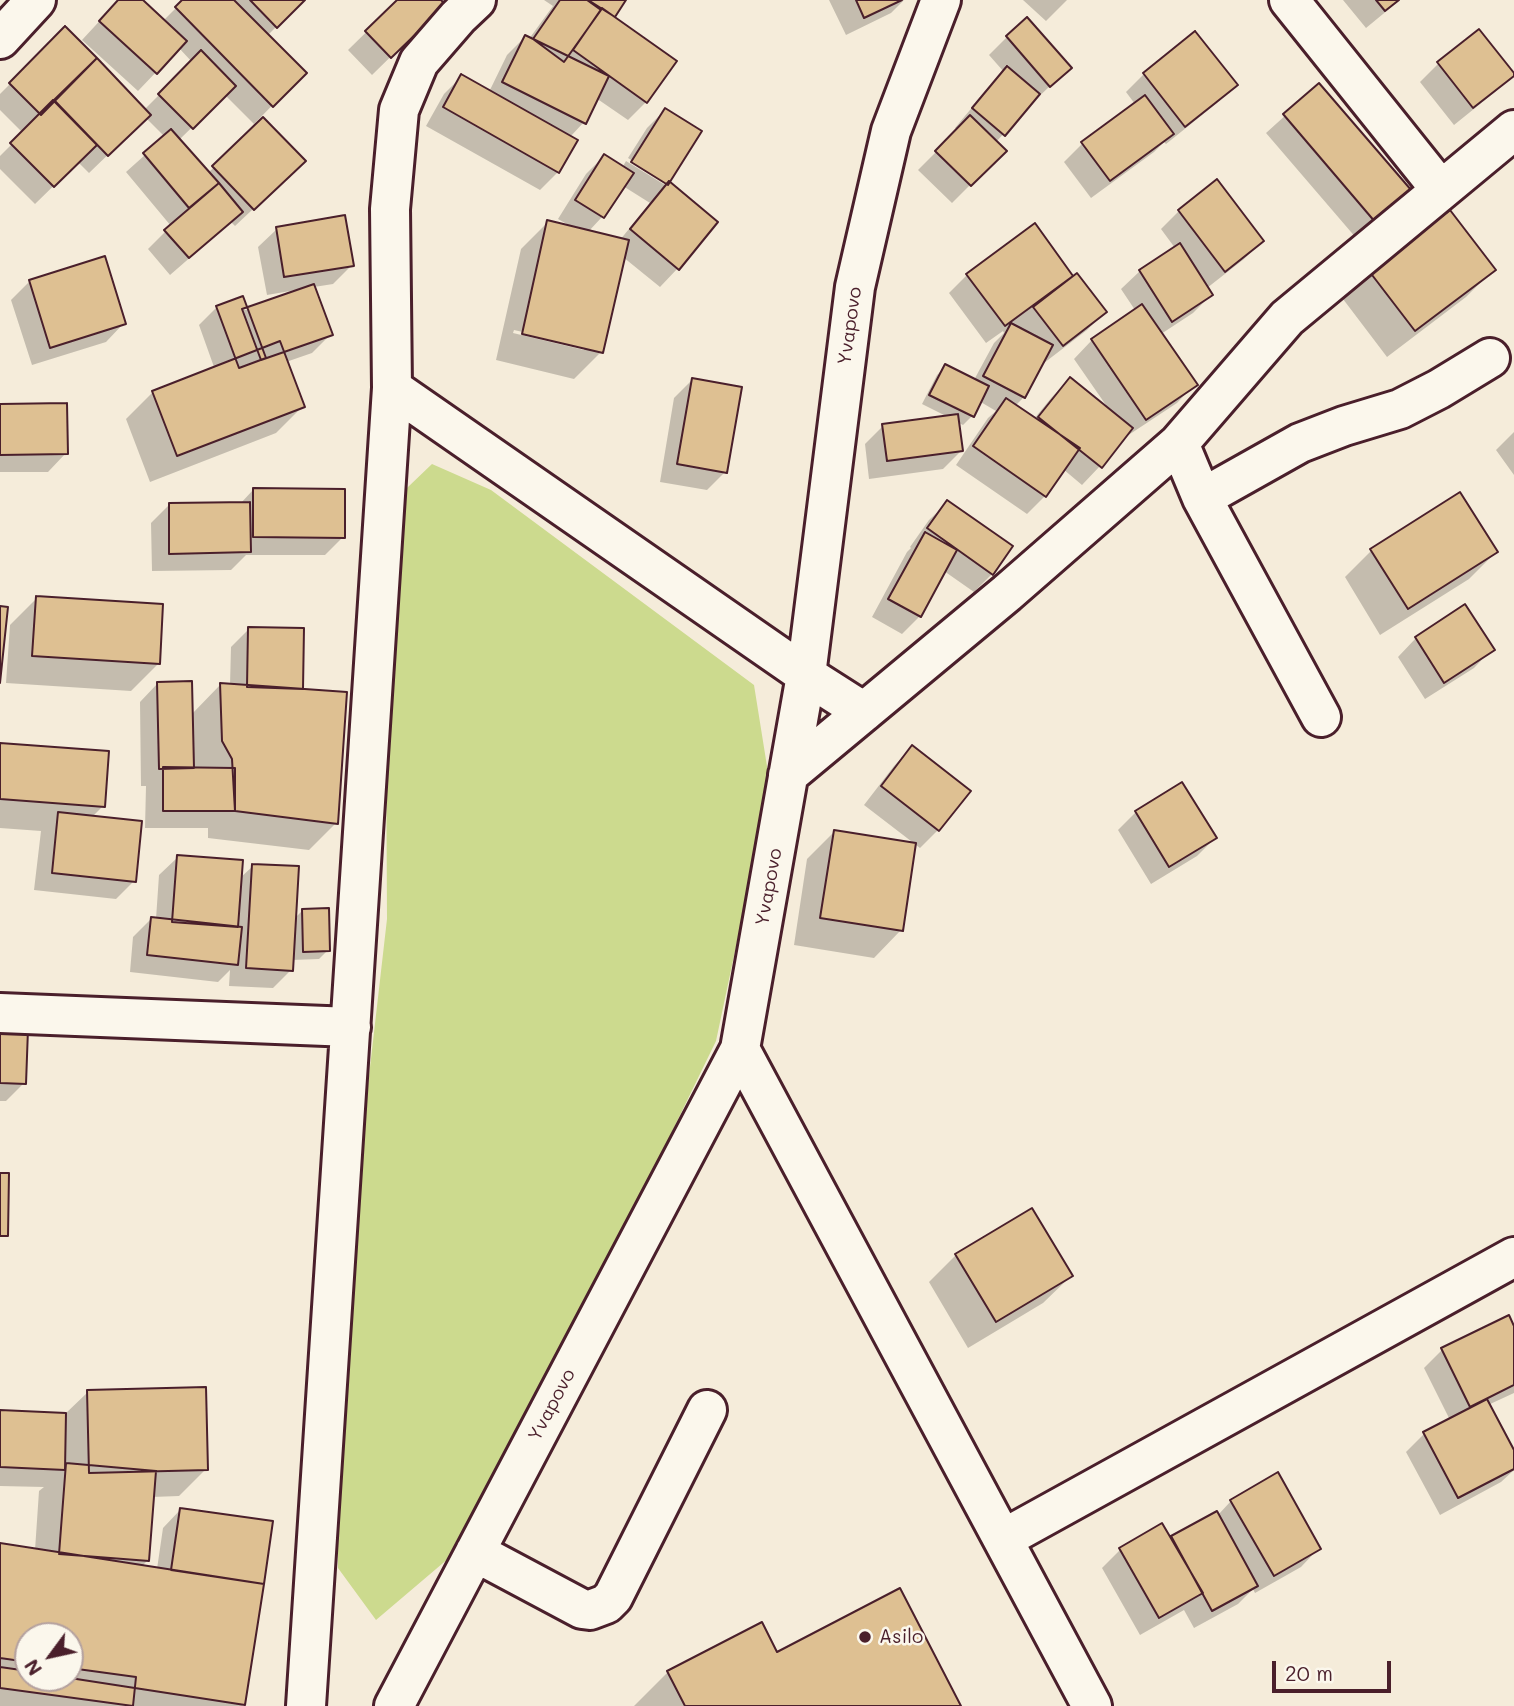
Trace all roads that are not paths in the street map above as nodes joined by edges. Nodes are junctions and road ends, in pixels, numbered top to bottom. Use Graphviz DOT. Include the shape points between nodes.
graph roads {
  1 [pos="37,0"];
  2 [pos="476,0"];
  3 [pos="941,0"];
  4 [pos="1289,0"];
  5 [pos="0,39"];
  6 [pos="1514,130"];
  7 [pos="1441,190"];
  8 [pos="1490,358"];
  9 [pos="391,388"];
  10 [pos="1179,443"];
  11 [pos="1202,498"];
  12 [pos="807,675"];
  13 [pos="864,712"];
  14 [pos="1321,717"];
  15 [pos="789,775"];
  16 [pos="0,1013"];
  17 [pos="351,1027"];
  18 [pos="740,1049"];
  19 [pos="1514,1257"];
  20 [pos="707,1410"];
  21 [pos="1003,1539"];
  22 [pos="475,1552"];
  23 [pos="306,1706"];
  24 [pos="394,1706"];
  25 [pos="1092,1706"];
  1 -- 5 [label="street"];
  2 -- 9 [label="street" via="419,62 398,110 390,209"];
  3 -- 12 [label="street, Yvapovo" via="891,131 855,287"];
  4 -- 7 [label="street"];
  6 -- 7 [label="street"];
  7 -- 10 [label="street" via="1287,318"];
  8 -- 11 [label="street" via="1400,409 1300,443"];
  9 -- 12 [label="street"];
  9 -- 17 [label="street"];
  10 -- 11 [label="street"];
  10 -- 13 [label="street"];
  11 -- 14 [label="street"];
  12 -- 13 [label="street"];
  12 -- 15 [label="street, Yvapovo"];
  13 -- 15 [label="street"];
  15 -- 18 [label="street, Yvapovo"];
  16 -- 17 [label="street"];
  17 -- 23 [label="street"];
  18 -- 21 [label="street"];
  18 -- 22 [label="street, Yvapovo"];
  19 -- 21 [label="street"];
  20 -- 22 [label="street" via="606,1604 582,1609"];
  21 -- 25 [label="street"];
  22 -- 24 [label="street, Yvapovo"];
}
